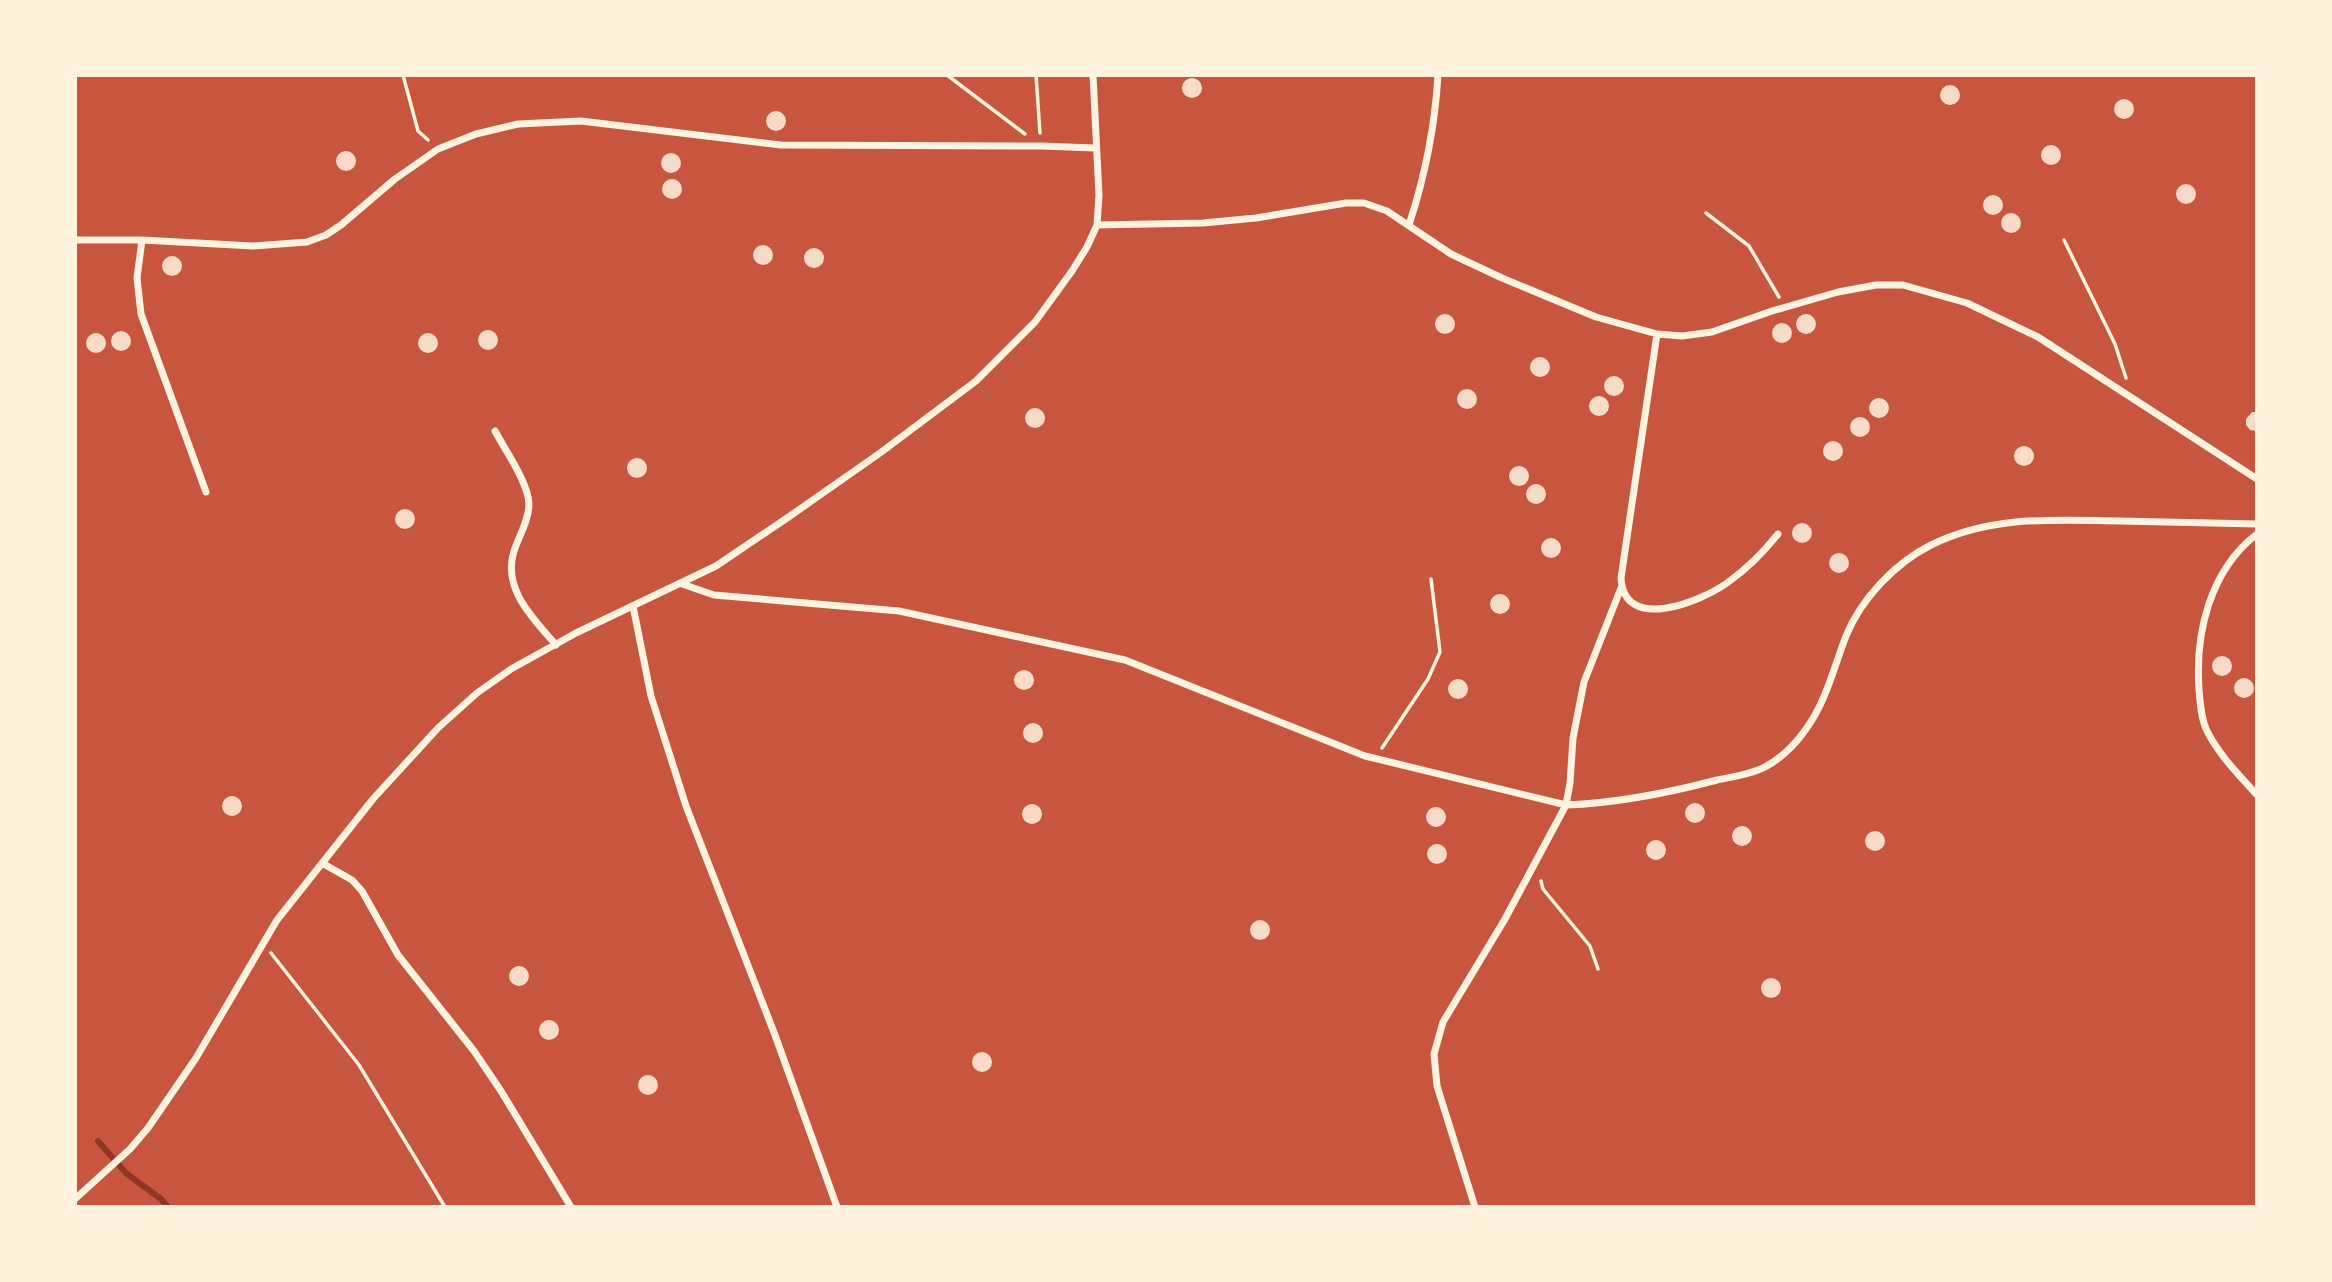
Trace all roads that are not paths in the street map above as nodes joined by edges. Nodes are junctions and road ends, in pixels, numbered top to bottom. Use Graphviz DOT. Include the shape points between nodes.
graph roads {
  1 [pos="1093,75"];
  2 [pos="1438,75"];
  3 [pos="1095,148"];
  4 [pos="1097,225"];
  5 [pos="1409,225"];
  6 [pos="75,240"];
  7 [pos="142,240"];
  8 [pos="1657,334"];
  9 [pos="495,430"];
  10 [pos="2257,479"];
  11 [pos="206,492"];
  12 [pos="2257,524"];
  13 [pos="1778,534"];
  14 [pos="2257,534"];
  15 [pos="682,584"];
  16 [pos="1621,587"];
  17 [pos="632,606"];
  18 [pos="556,645"];
  19 [pos="2257,795"];
  20 [pos="1566,805"];
  21 [pos="321,863"];
  22 [pos="75,1199"];
  23 [pos="571,1207"];
  24 [pos="837,1207"];
  25 [pos="1475,1207"];
  1 -- 3 [label="street"];
  2 -- 5 [label="street" via="1422,185"];
  3 -- 4 [label="street"];
  3 -- 7 [label="street" via="781,145 581,121 518,124 438,149 341,225 307,242 253,247"];
  4 -- 5 [label="street" via="1203,223 1355,203 1377,206"];
  4 -- 15 [label="street" via="1047,307 976,381 790,516"];
  5 -- 8 [label="street" via="1451,254 1502,278 1596,317"];
  6 -- 7 [label="street"];
  7 -- 11 [label="street" via="136,278 141,314"];
  8 -- 10 [label="street" via="1695,336 1838,292 1876,285 1929,291 1967,303 2038,337"];
  8 -- 16 [label="street"];
  9 -- 18 [label="street" via="529,505 513,553 515,590"];
  12 -- 20 [label="street" via="2007,522 1972,528 1930,545 1905,561 1861,607 1816,714 1779,758 1759,770 1689,788"];
  13 -- 16 [label="street" via="1761,556 1705,596 1645,610 1629,603"];
  14 -- 19 [label="street" via="2217,583 2200,640 2198,671 2206,729"];
  15 -- 17 [label="street"];
  15 -- 20 [label="street" via="714,595 899,611 1125,660 1374,758"];
  16 -- 20 [label="street" via="1584,682"];
  17 -- 18 [label="street"];
  17 -- 24 [label="street" via="651,696 686,806"];
  18 -- 21 [label="street" via="477,693 438,728"];
  20 -- 25 [label="street" via="1443,1022 1434,1054 1437,1086"];
  21 -- 22 [label="street" via="277,920 160,1111 130,1149"];
  21 -- 23 [label="street" via="352,880 367,897 387,939 474,1051"];
}
